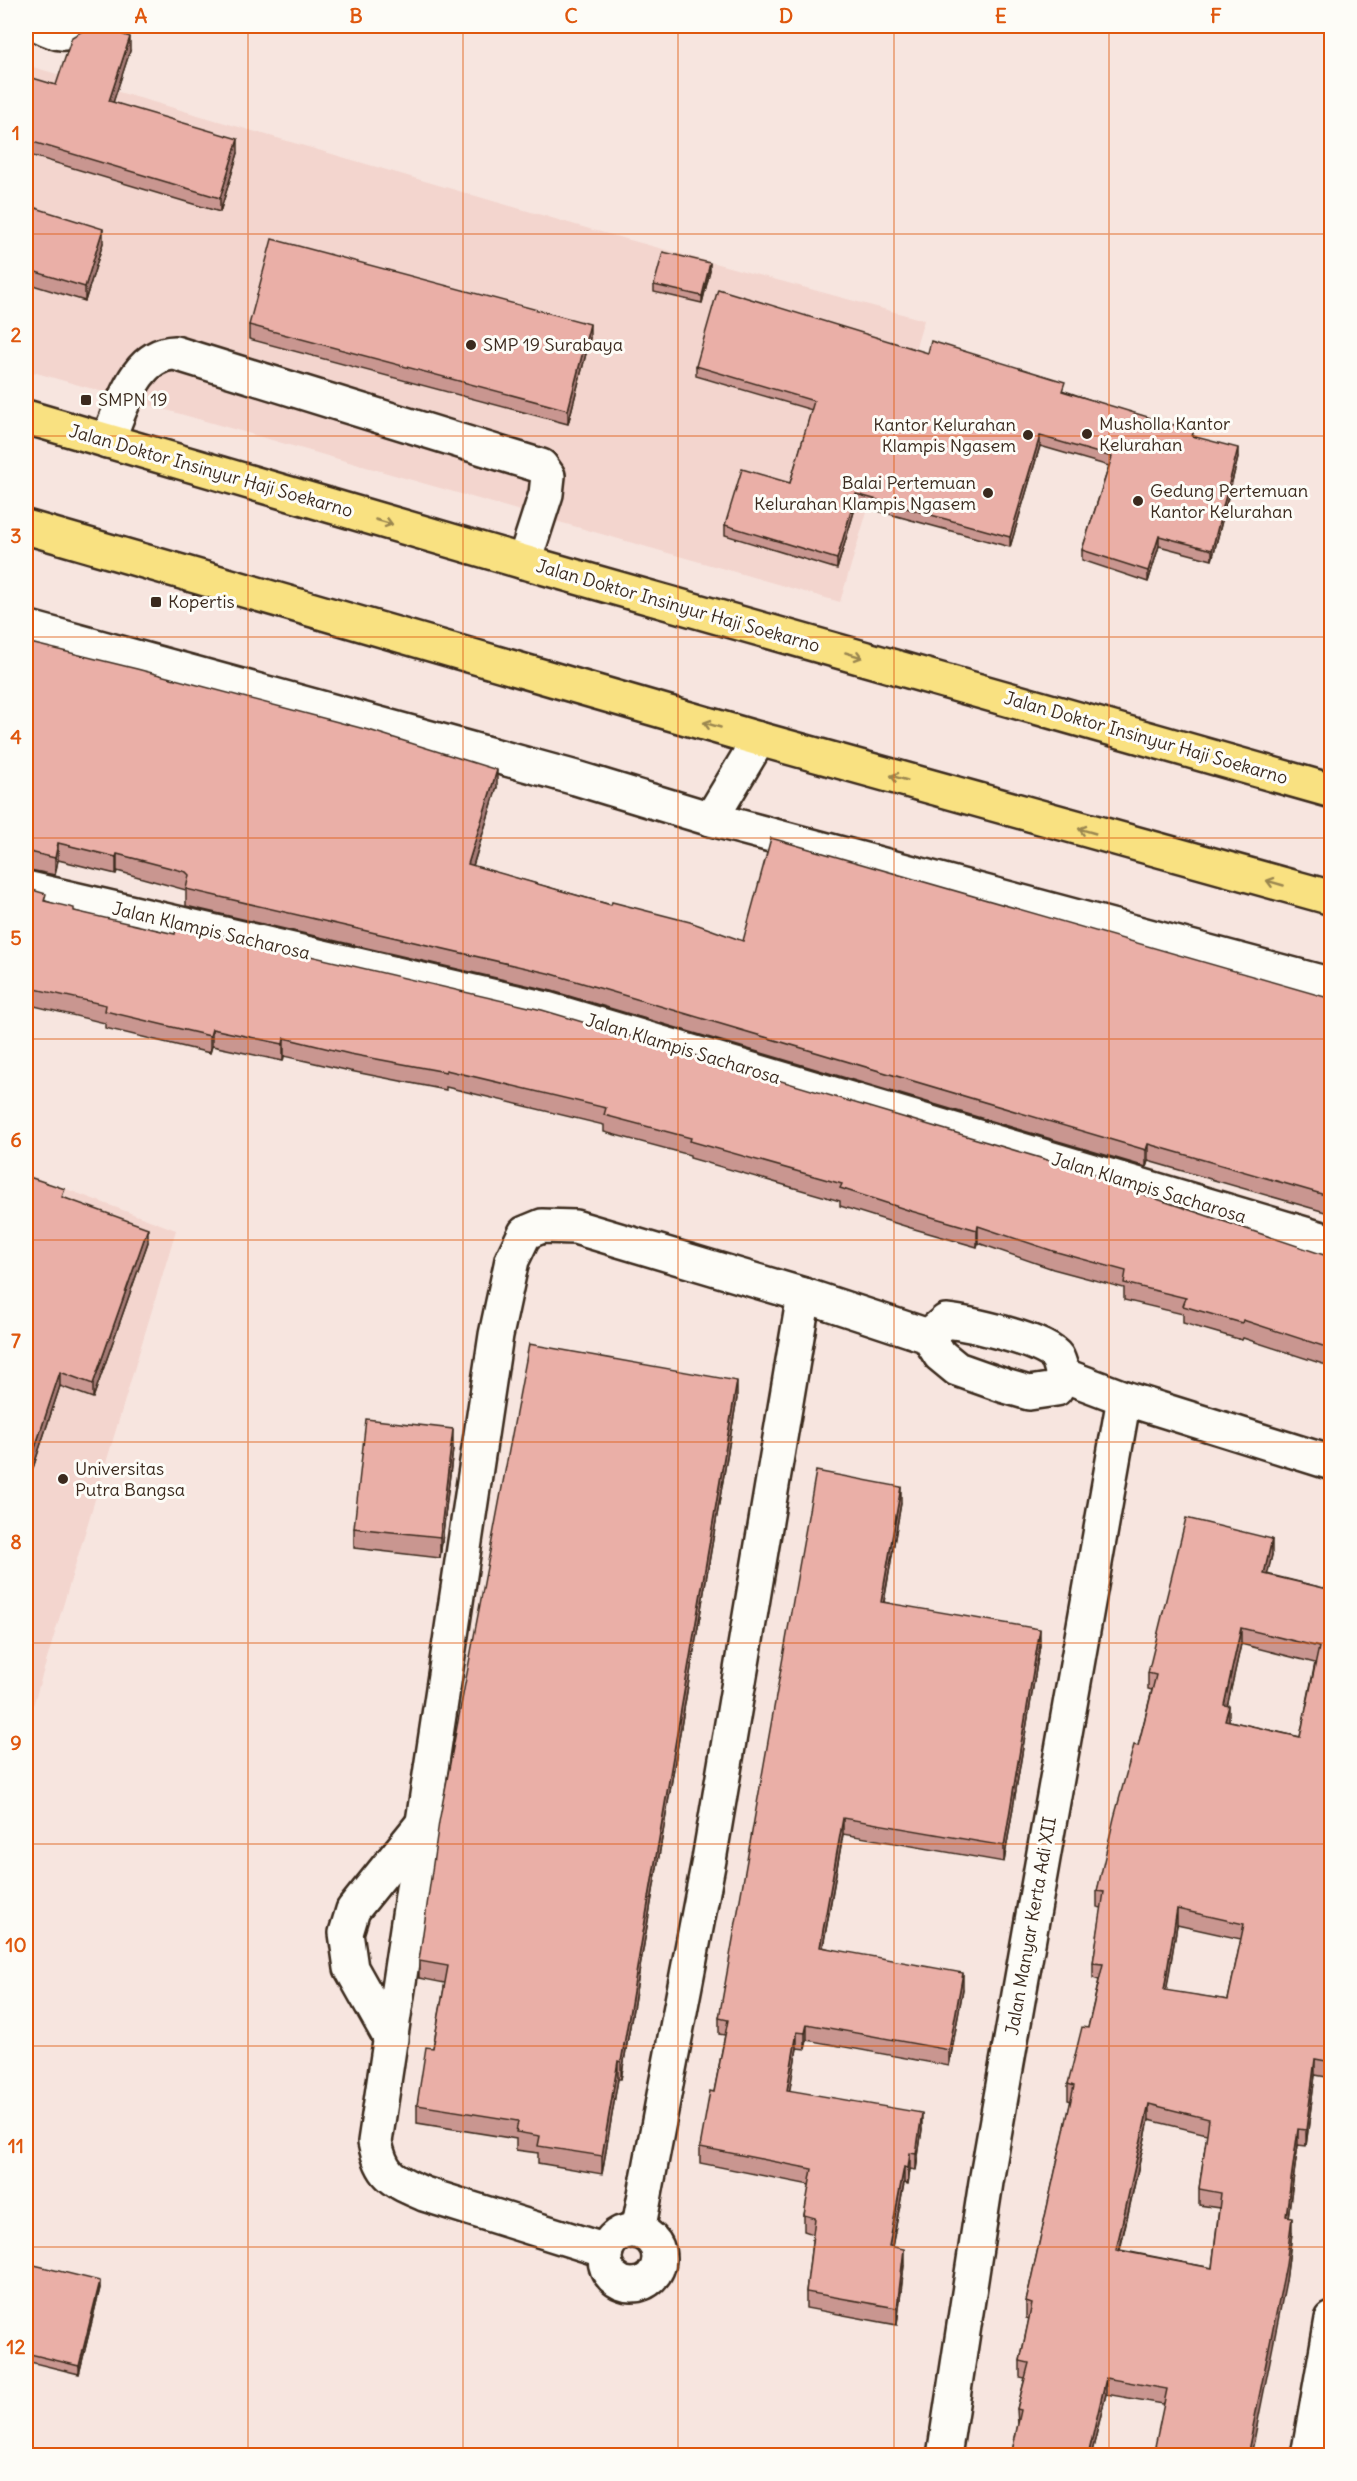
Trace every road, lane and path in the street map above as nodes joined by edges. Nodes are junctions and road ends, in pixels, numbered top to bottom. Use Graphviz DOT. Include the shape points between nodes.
graph roads {
  1 [pos="41,26"];
  2 [pos="80,26"];
  3 [pos="26,417"];
  4 [pos="107,441"];
  5 [pos="26,527"];
  6 [pos="524,562"];
  7 [pos="26,627"];
  8 [pos="759,739"];
  9 [pos="1332,791"];
  10 [pos="711,819"];
  11 [pos="26,888"];
  12 [pos="1328,892"];
  13 [pos="1332,985"];
  14 [pos="1332,1242"];
  15 [pos="804,1295"];
  16 [pos="928,1336"];
  17 [pos="1063,1375"];
  18 [pos="1124,1398"];
  19 [pos="1332,1463"];
  20 [pos="424,1821"];
  21 [pos="391,2039"];
  22 [pos="638,2231"];
  23 [pos="606,2251"];
  24 [pos="1332,2319"];
  25 [pos="944,2456"];
  26 [pos="1308,2456"];
  1 -- 2 [label="street" via="56,34 66,34"];
  3 -- 4 [label="main road, Jalan Doktor Insinyur Haji Soekarno"];
  4 -- 6 [label="main road, Jalan Doktor Insinyur Haji Soekarno, one-way"];
  4 -- 6 [label="street" via="140,369 153,357 175,352 541,466 549,476 546,494"];
  8 -- 5 [label="main road, one-way"];
  6 -- 9 [label="main road, Jalan Doktor Insinyur Haji Soekarno, one-way"];
  7 -- 10 [label="street"];
  8 -- 10 [label="street"];
  12 -- 8 [label="main road, one-way"];
  10 -- 13 [label="street"];
  11 -- 14 [label="street, Jalan Klampis Sacharosa" via="547,1009"];
  15 -- 16 [label="street"];
  15 -- 20 [label="street" via="575,1227 542,1226 525,1233 512,1260 496,1335"];
  15 -- 22 [label="street" via="713,1836"];
  16 -- 17 [label="street" via="946,1321 968,1323 1045,1347 1056,1356"];
  16 -- 17 [label="street" via="957,1369 1029,1393 1056,1389"];
  17 -- 18 [label="street"];
  18 -- 19 [label="street"];
  18 -- 25 [label="street, Jalan Manyar Kerta Adi XII" via="986,2182"];
  20 -- 21 [label="street"];
  20 -- 21 [label="street" via="353,1910 346,1933 351,1968"];
  21 -- 23 [label="street" via="375,2142 385,2172 424,2194"];
  22 -- 23 [label="street" via="618,2234"];
  22 -- 23 [label="street" via="652,2239 660,2254 657,2270 646,2282 630,2286 615,2280 606,2267"];
  24 -- 26 [label="street"];
}
